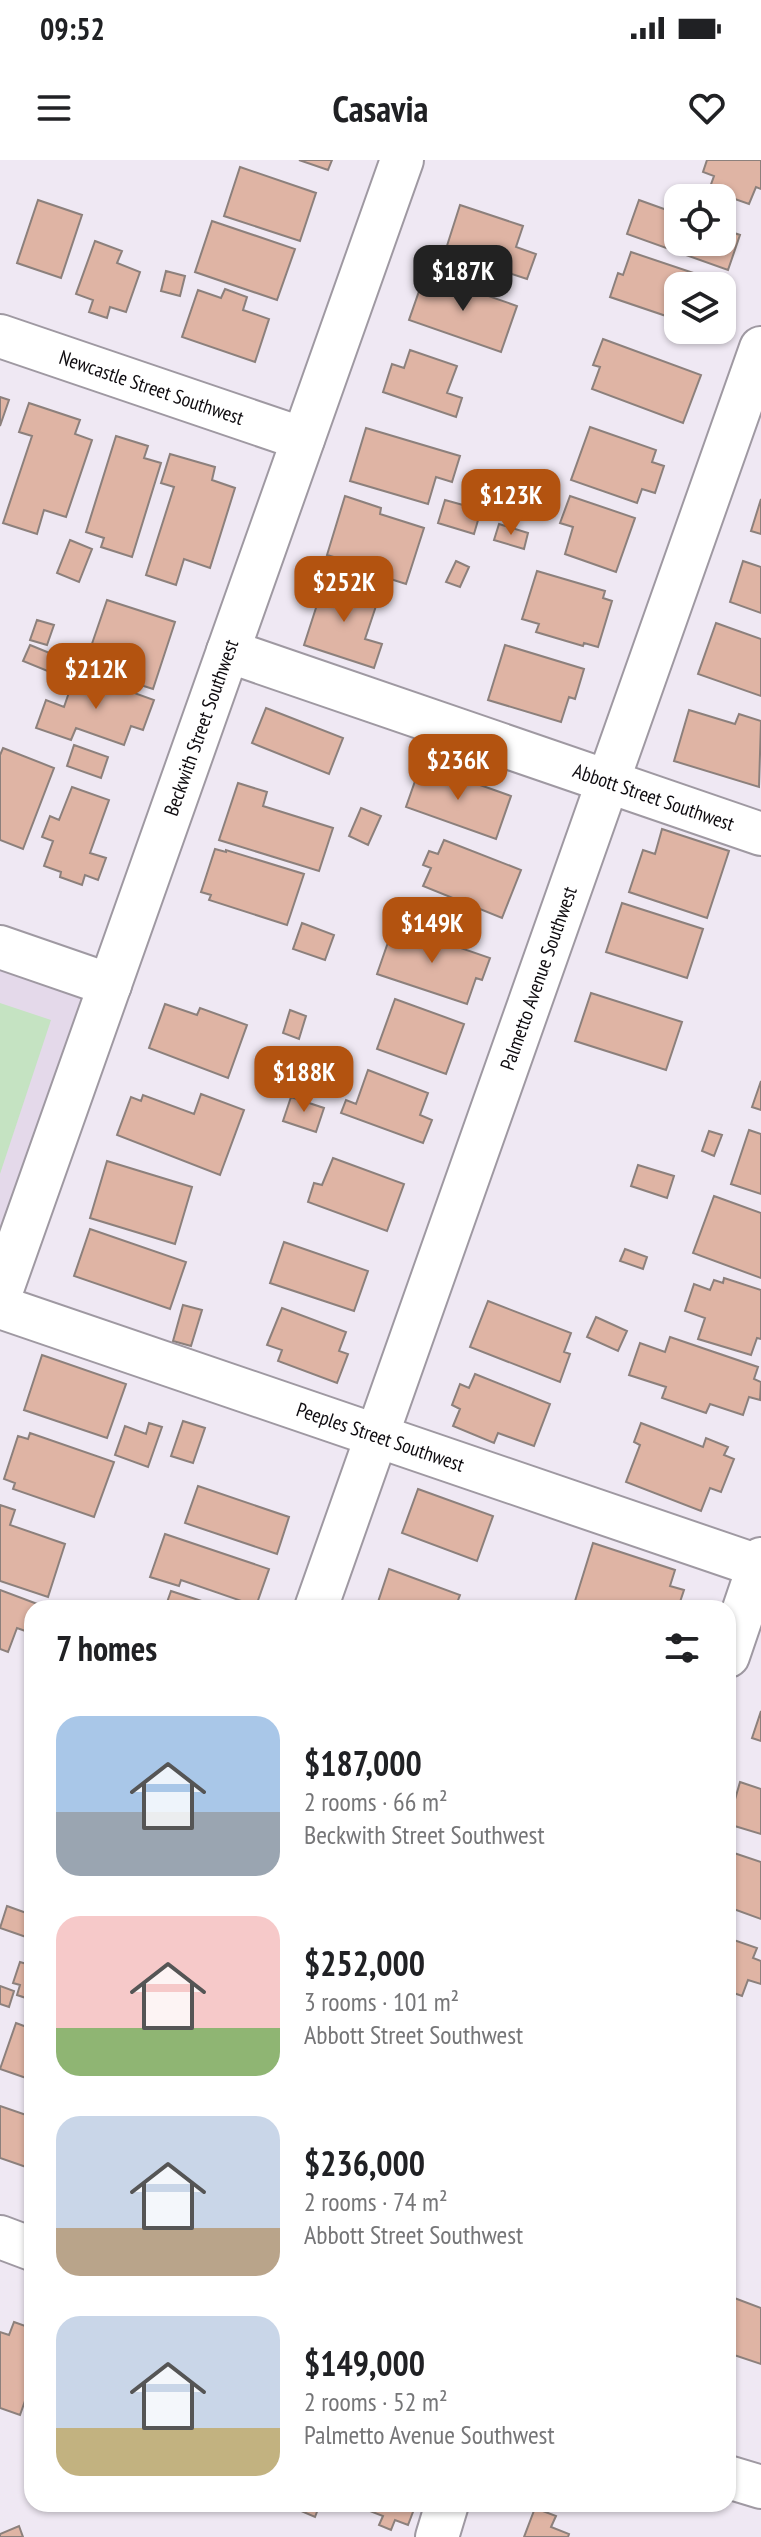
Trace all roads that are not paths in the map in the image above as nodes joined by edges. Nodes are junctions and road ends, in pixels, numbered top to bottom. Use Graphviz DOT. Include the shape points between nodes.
graph roads {
  1 [pos="402,160"];
  2 [pos="0,336"];
  3 [pos="761,348"];
  4 [pos="303,439"];
  5 [pos="228,651"];
  6 [pos="606,781"];
  7 [pos="761,834"];
  8 [pos="0,947"];
  9 [pos="110,985"];
  10 [pos="0,1295"];
  11 [pos="0,1307"];
  12 [pos="376,1436"];
  13 [pos="760,1564"];
  14 [pos="319,1600"];
  15 [pos="736,1633"];
  16 [pos="0,2237"];
  17 [pos="24,2246"];
  18 [pos="736,2479"];
  19 [pos="761,2487"];
  20 [pos="445,2512"];
  21 [pos="437,2537"];
  1 -- 4 [label="street, Beckwith Street Southwest"];
  2 -- 4 [label="street, Newcastle Street Southwest"];
  3 -- 6 [label="street, Palmetto Avenue Southwest"];
  4 -- 5 [label="street, Beckwith Street Southwest"];
  5 -- 6 [label="street, Abbott Street Southwest"];
  5 -- 9 [label="street, Beckwith Street Southwest"];
  6 -- 7 [label="street, Abbott Street Southwest"];
  6 -- 12 [label="street, Palmetto Avenue Southwest"];
  8 -- 9 [label="street"];
  9 -- 10 [label="street, Beckwith Street Southwest"];
  11 -- 12 [label="street, Peeples Street Southwest"];
  12 -- 13 [label="street, Peeples Street Southwest"];
  12 -- 14 [label="street, Palmetto Avenue Southwest"];
  13 -- 15 [label="street"];
  16 -- 17 [label="street"];
  18 -- 19 [label="street"];
  20 -- 21 [label="street"];
}
